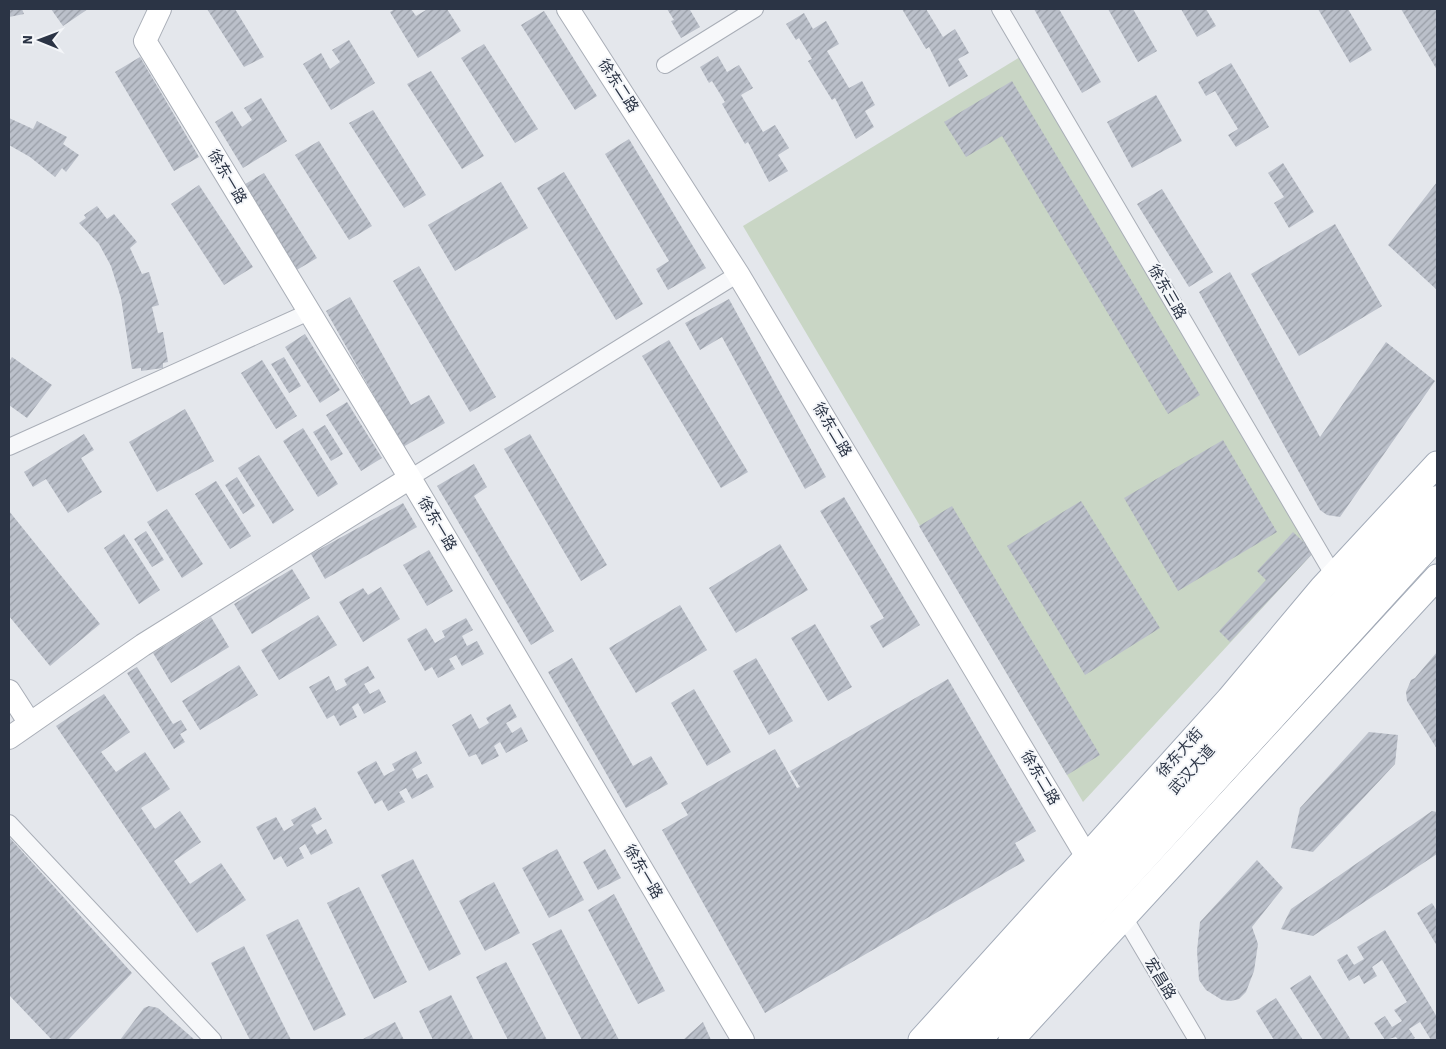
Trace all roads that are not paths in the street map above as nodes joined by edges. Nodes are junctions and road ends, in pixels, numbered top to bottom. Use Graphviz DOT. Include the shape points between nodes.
graph roads {
  1 [pos="160,9"];
  2 [pos="568,9"];
  3 [pos="755,9"];
  4 [pos="1000,9"];
  5 [pos="665,65"];
  6 [pos="738,274"];
  7 [pos="309,312"];
  8 [pos="9,448"];
  9 [pos="1437,464"];
  10 [pos="410,478"];
  11 [pos="1437,500"];
  12 [pos="1437,535"];
  13 [pos="1334,576"];
  14 [pos="1437,577"];
  15 [pos="9,691"];
  16 [pos="29,722"];
  17 [pos="9,738"];
  18 [pos="9,822"];
  19 [pos="1087,857"];
  20 [pos="1124,917"];
  21 [pos="213,1040"];
  22 [pos="743,1040"];
  23 [pos="920,1040"];
  24 [pos="946,1040"];
  25 [pos="977,1040"];
  26 [pos="1011,1040"];
  27 [pos="1197,1040"];
  1 -- 7 [label="street, 徐东一路" via="145,41"];
  2 -- 6 [label="street, 徐东二路"];
  3 -- 5 [label="street"];
  4 -- 13 [label="street, 徐东三路"];
  6 -- 10 [label="street"];
  6 -- 19 [label="street, 徐东二路"];
  7 -- 8 [label="street"];
  7 -- 10 [label="street, 徐东一路"];
  9 -- 13 [label="main road, 徐东大街"];
  10 -- 16 [label="street" via="143,645"];
  10 -- 22 [label="street, 徐东一路"];
  11 -- 24 [label="highway, 武汉大道"];
  12 -- 25 [label="highway, 武汉大道"];
  13 -- 19 [label="main road, 徐东大街" via="1229,700"];
  14 -- 20 [label="main road"];
  15 -- 16 [label="street"];
  16 -- 17 [label="street"];
  18 -- 21 [label="street"];
  19 -- 23 [label="main road, 徐东大街"];
  20 -- 26 [label="main road"];
  20 -- 27 [label="street, 宏昌路"];
}
